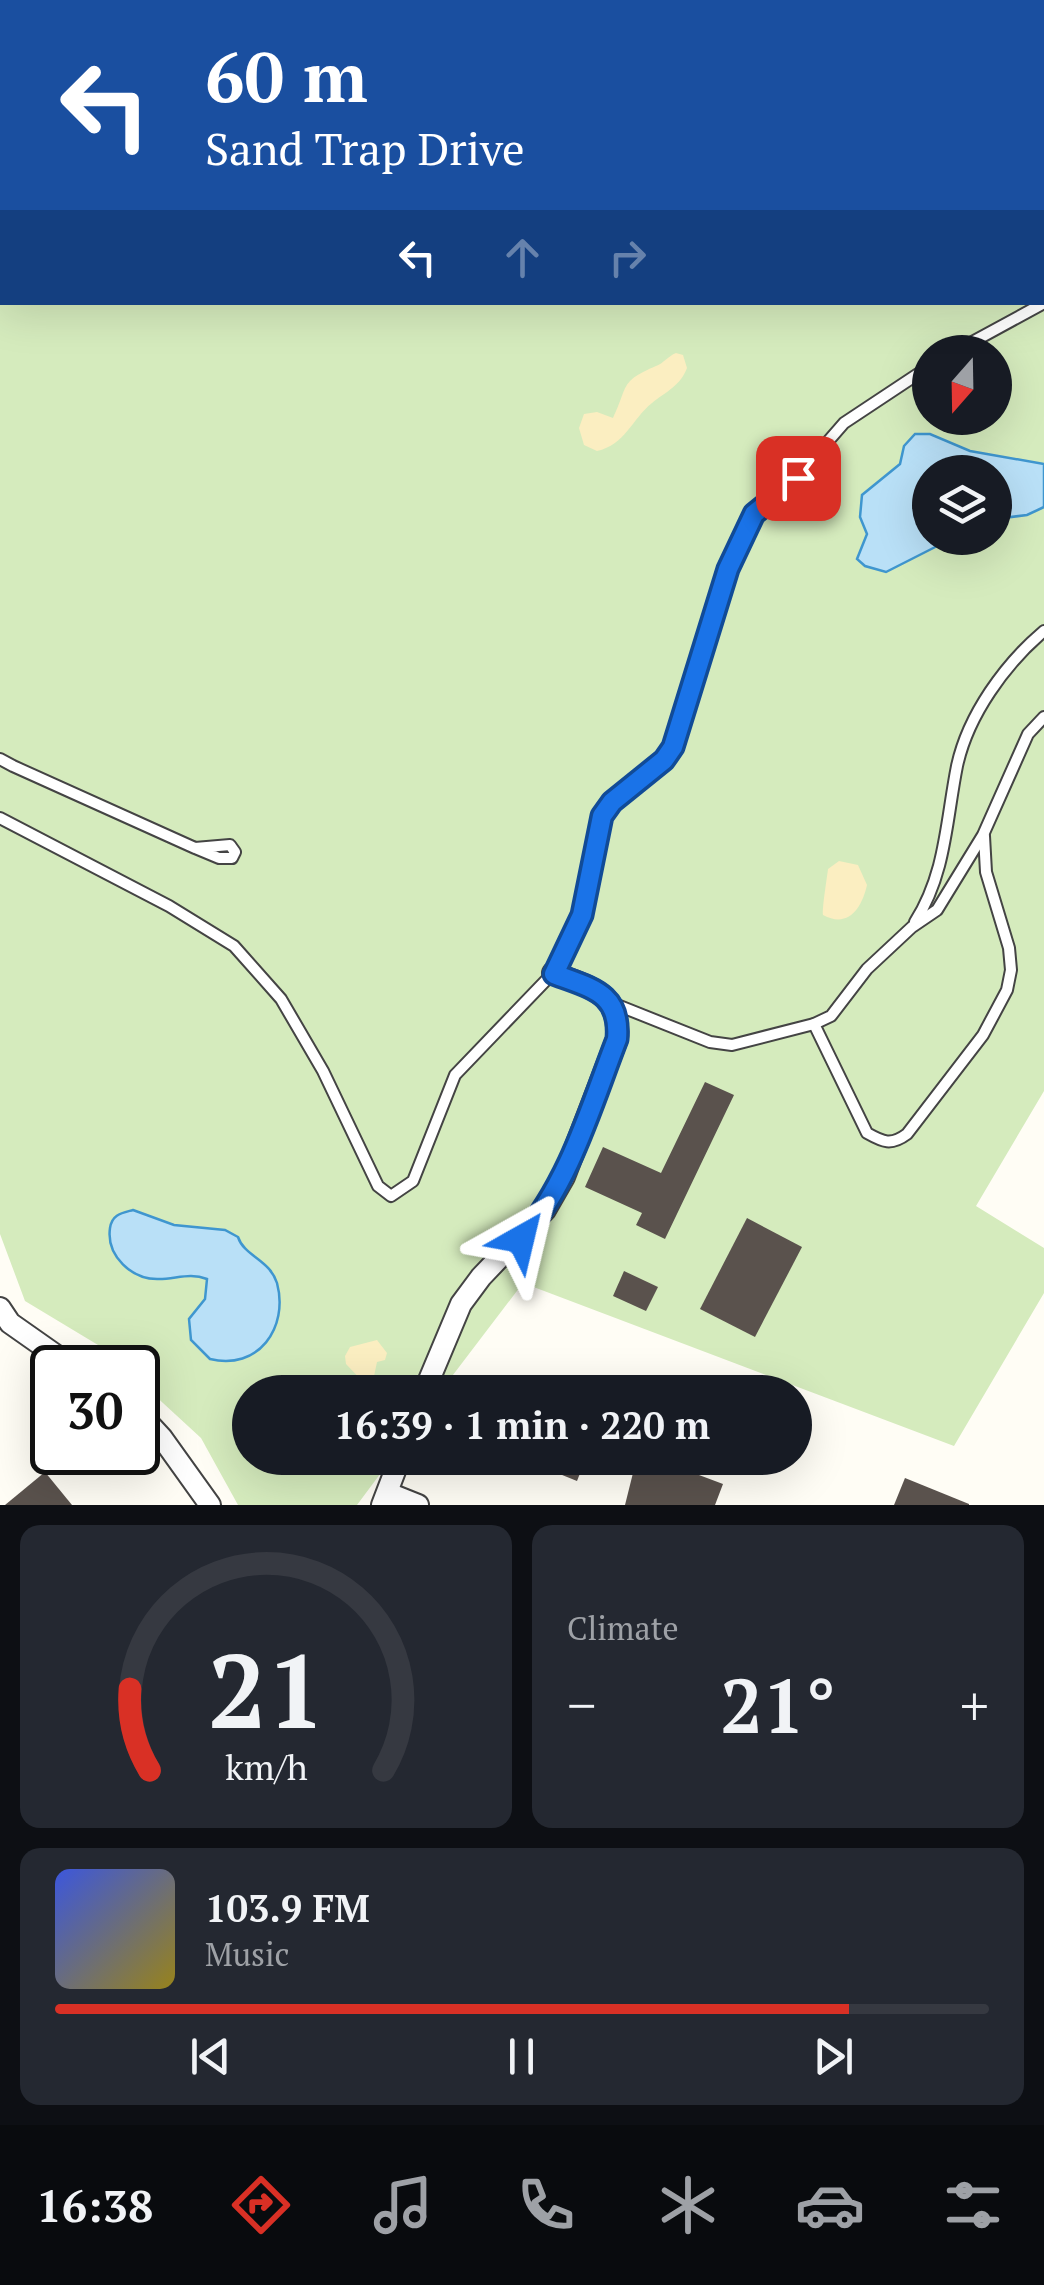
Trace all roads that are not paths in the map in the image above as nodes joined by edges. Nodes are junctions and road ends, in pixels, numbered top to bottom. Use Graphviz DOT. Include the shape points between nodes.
graph roads {
  1 [pos="1039,305"];
  2 [pos="985,335"];
  3 [pos="912,378"];
  4 [pos="1044,631"];
  5 [pos="1044,718"];
  6 [pos="0,759"];
  7 [pos="0,818"];
  8 [pos="984,836"];
  9 [pos="196,848"];
  10 [pos="912,927"];
  11 [pos="554,974"];
  12 [pos="612,1002"];
  13 [pos="830,1016"];
  14 [pos="814,1024"];
  15 [pos="824,1045"];
  16 [pos="0,1308"];
  17 [pos="41,1345"];
  18 [pos="431,1375"];
  19 [pos="160,1436"];
  20 [pos="394,1475"];
  21 [pos="385,1499"];
  22 [pos="210,1505"];
  23 [pos="418,1505"];
  1 -- 2 [label="lane"];
  3 -- 11 [label="lane" via="844,423 798,478 754,514 717,602 673,747 602,816 582,915"];
  4 -- 10 [label="lane" via="1000,676 970,734 958,762 934,893"];
  5 -- 8 [label="lane" via="1028,734"];
  6 -- 9 [label="lane"];
  7 -- 11 [label="lane" via="234,946 282,1000 378,1186 392,1196 414,1182 456,1075"];
  8 -- 10 [label="lane" via="937,910"];
  8 -- 15 [label="lane" via="986,872 1009,948 1008,990 983,1036 906,1134 883,1142 867,1133"];
  10 -- 13 [label="lane"];
  11 -- 12 [label="street"];
  12 -- 14 [label="lane" via="732,1045"];
  12 -- 18 [label="street" via="617,1039 564,1177 545,1210 461,1304"];
  13 -- 14 [label="lane"];
  13 -- 15 [label="lane"];
  14 -- 15 [label="lane"];
  16 -- 17 [label="street"];
  19 -- 22 [label="street"];
  20 -- 21 [label="street"];
  21 -- 23 [label="street"];
}
